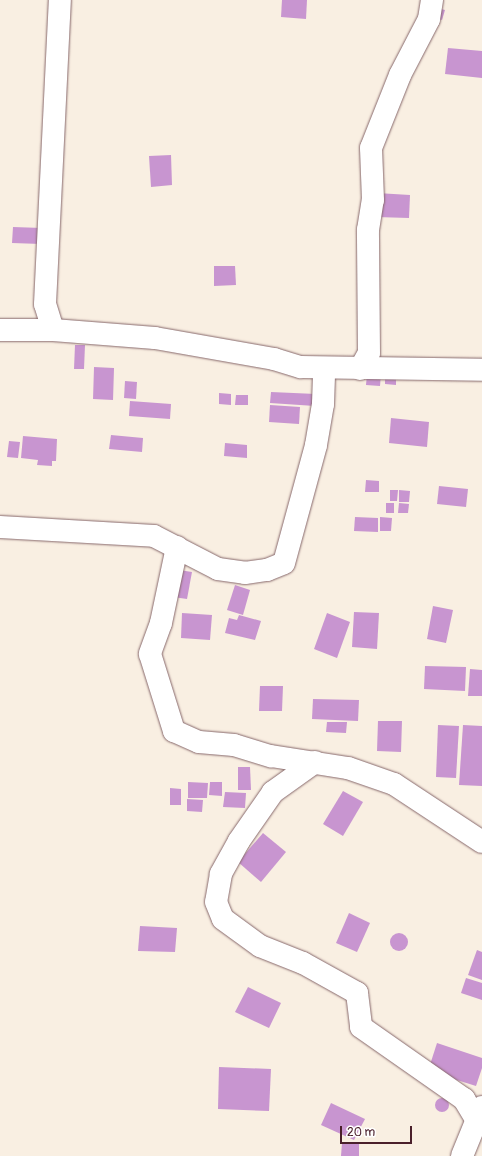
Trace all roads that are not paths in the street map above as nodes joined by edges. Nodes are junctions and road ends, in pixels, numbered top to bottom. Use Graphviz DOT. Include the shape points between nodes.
graph roads {
  1 [pos="60,0"];
  2 [pos="432,0"];
  3 [pos="0,330"];
  4 [pos="54,330"];
  5 [pos="324,368"];
  6 [pos="360,368"];
  7 [pos="482,370"];
  8 [pos="0,527"];
  9 [pos="177,547"];
  10 [pos="315,762"];
  11 [pos="482,842"];
  12 [pos="479,1113"];
  13 [pos="462,1156"];
  1 -- 4 [label="street" via="45,304"];
  2 -- 6 [label="street" via="429,20 400,75 371,148 373,200 368,230 369,353"];
  3 -- 4 [label="street"];
  4 -- 5 [label="street" via="155,338 274,359 301,368"];
  5 -- 6 [label="street"];
  5 -- 9 [label="street" via="323,404 316,445 284,562 267,570 246,572 218,569 195,559"];
  6 -- 7 [label="street"];
  8 -- 9 [label="street" via="154,536"];
  9 -- 10 [label="street" via="161,623 150,654 174,731 199,742 234,745 271,756"];
  10 -- 11 [label="street" via="348,768 394,784"];
  10 -- 12 [label="street" via="273,792 239,841 222,874 216,902 223,919 260,946 303,963 357,993 361,1027 464,1099"];
  12 -- 13 [label="street"];
}
